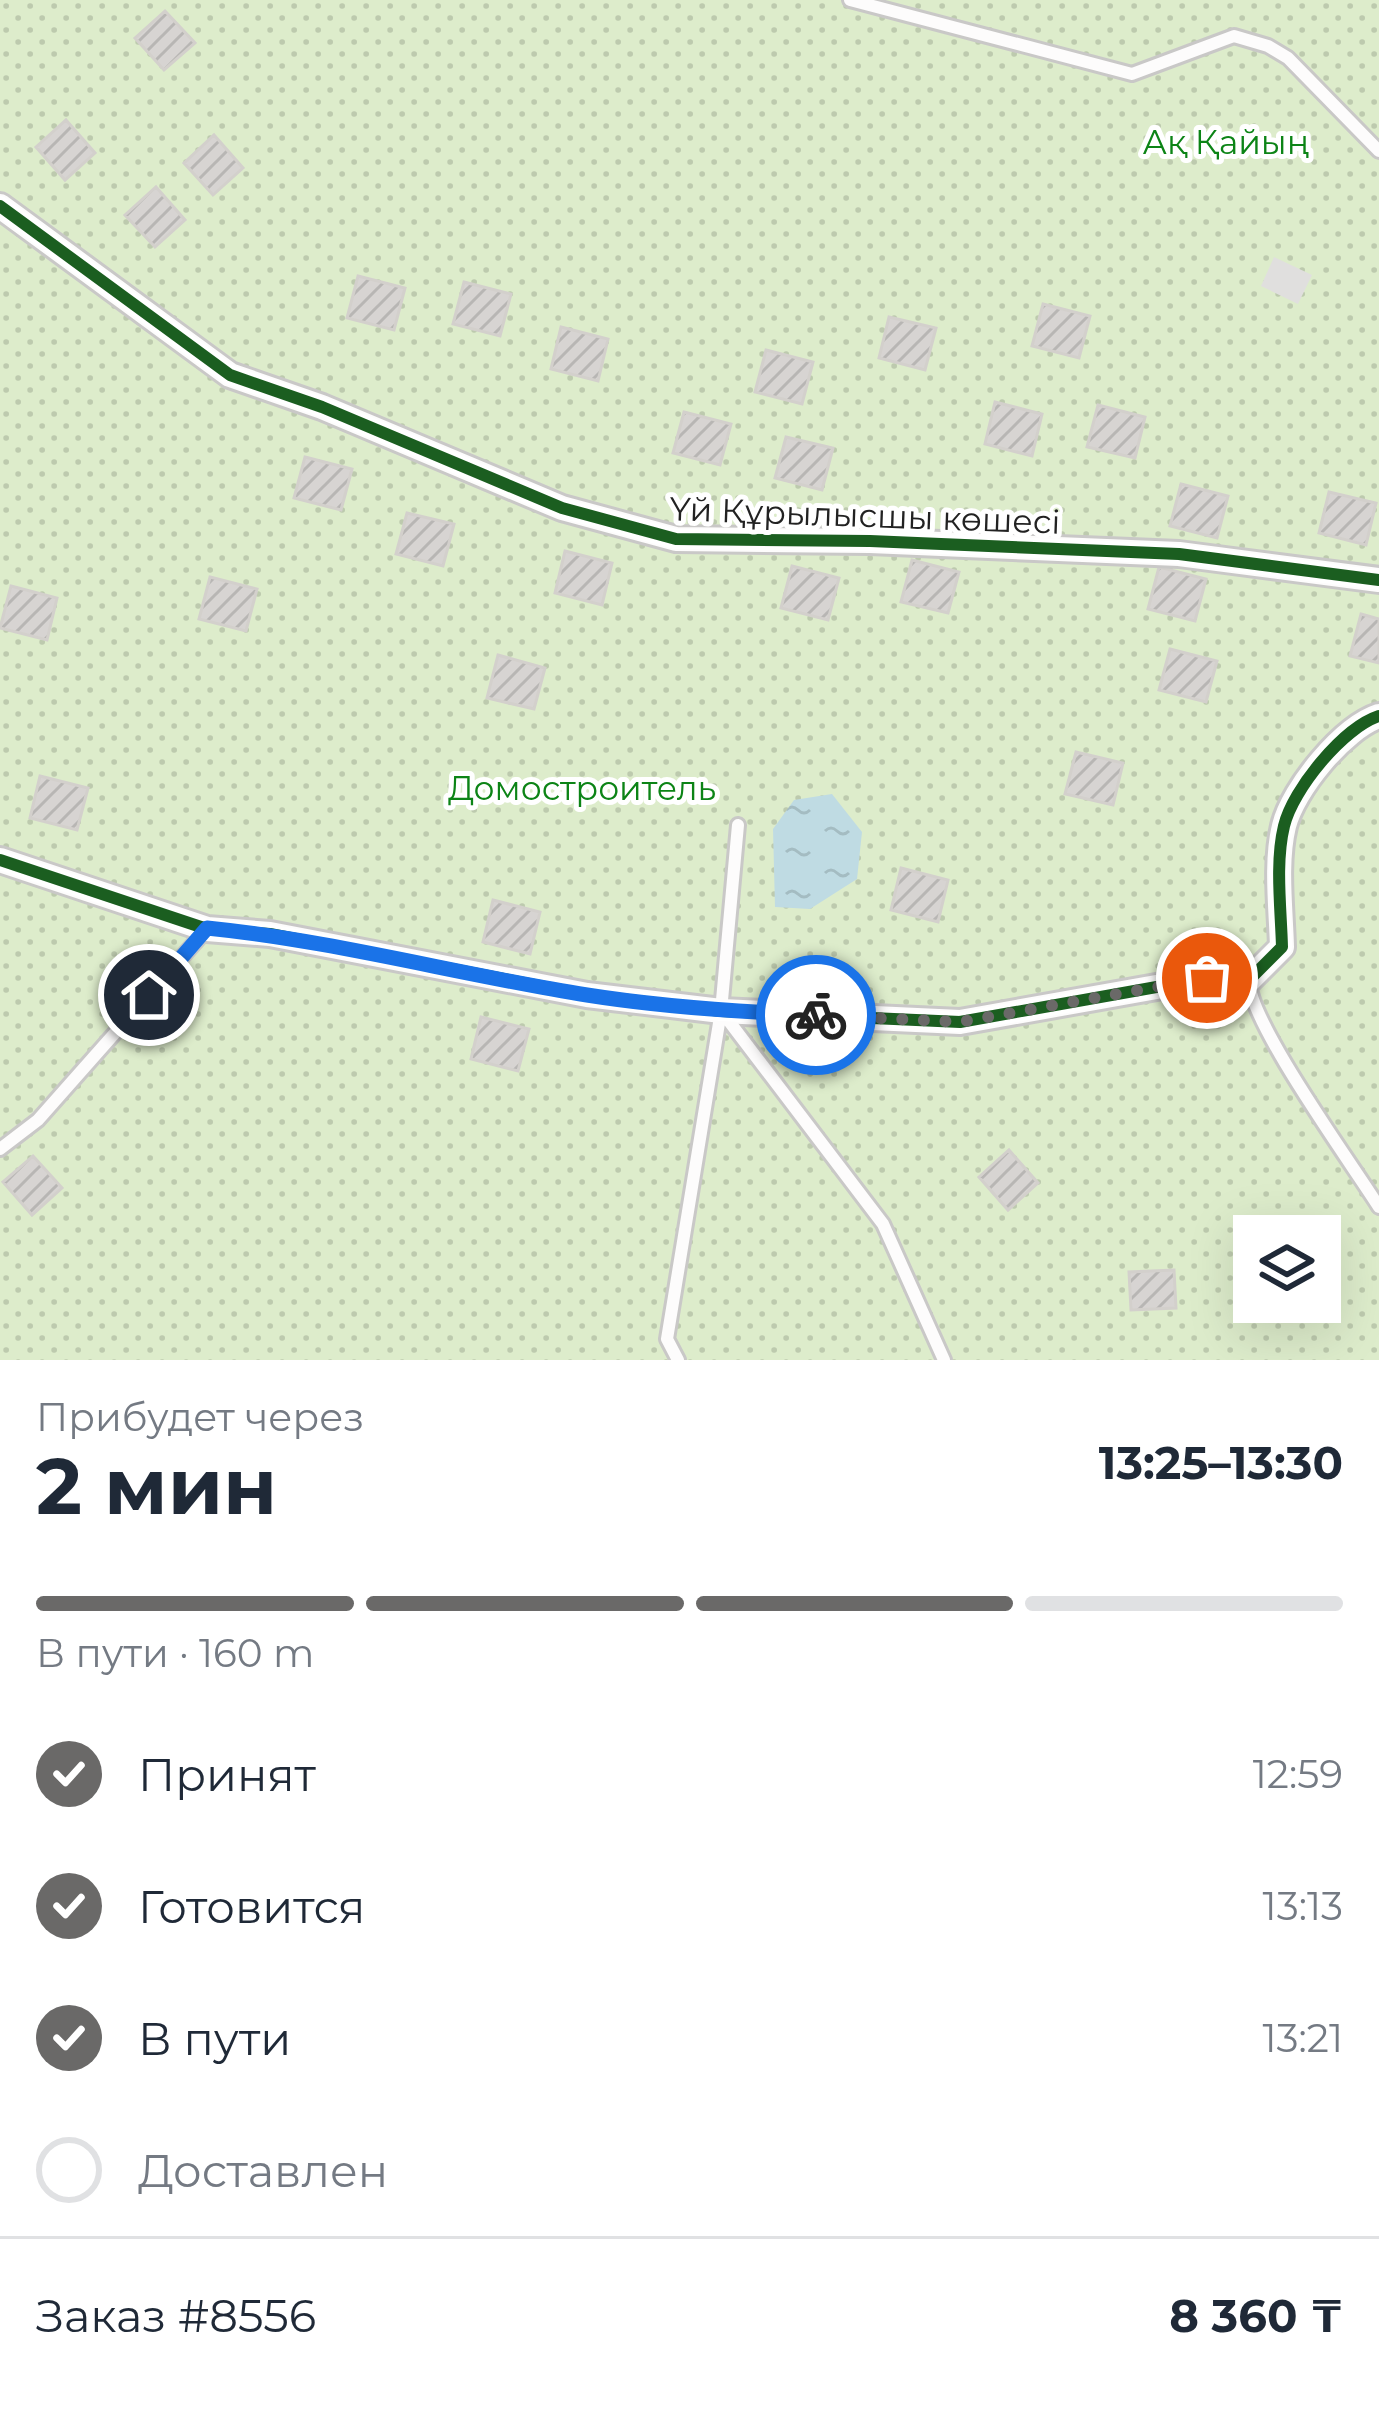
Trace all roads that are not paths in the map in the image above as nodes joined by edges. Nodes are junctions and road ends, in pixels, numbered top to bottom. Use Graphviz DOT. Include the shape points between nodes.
graph roads {
  1 [pos="850,0"];
  2 [pos="1379,151"];
  3 [pos="0,206"];
  4 [pos="1379,580"];
  5 [pos="1379,716"];
  6 [pos="738,825"];
  7 [pos="0,860"];
  8 [pos="207,928"];
  9 [pos="1250,980"];
  10 [pos="721,1011"];
  11 [pos="0,1149"];
  12 [pos="1379,1207"];
  13 [pos="678,1360"];
  14 [pos="944,1360"];
  1 -- 2 [label="lane" via="1132,74 1234,36 1288,58"];
  3 -- 4 [label="street, Үй Құрылысшы көшесі" via="230,375 584,514 676,539 1179,554"];
  5 -- 9 [label="street" via="1334,746 1284,824 1282,947"];
  6 -- 10 [label="lane"];
  7 -- 8 [label="street"];
  8 -- 10 [label="street"];
  8 -- 11 [label="lane" via="38,1120"];
  9 -- 10 [label="street" via="1207,978 960,1022"];
  9 -- 12 [label="lane" via="1249,996 1292,1072"];
  10 -- 13 [label="lane" via="667,1339"];
  10 -- 14 [label="lane" via="883,1225"];
}
